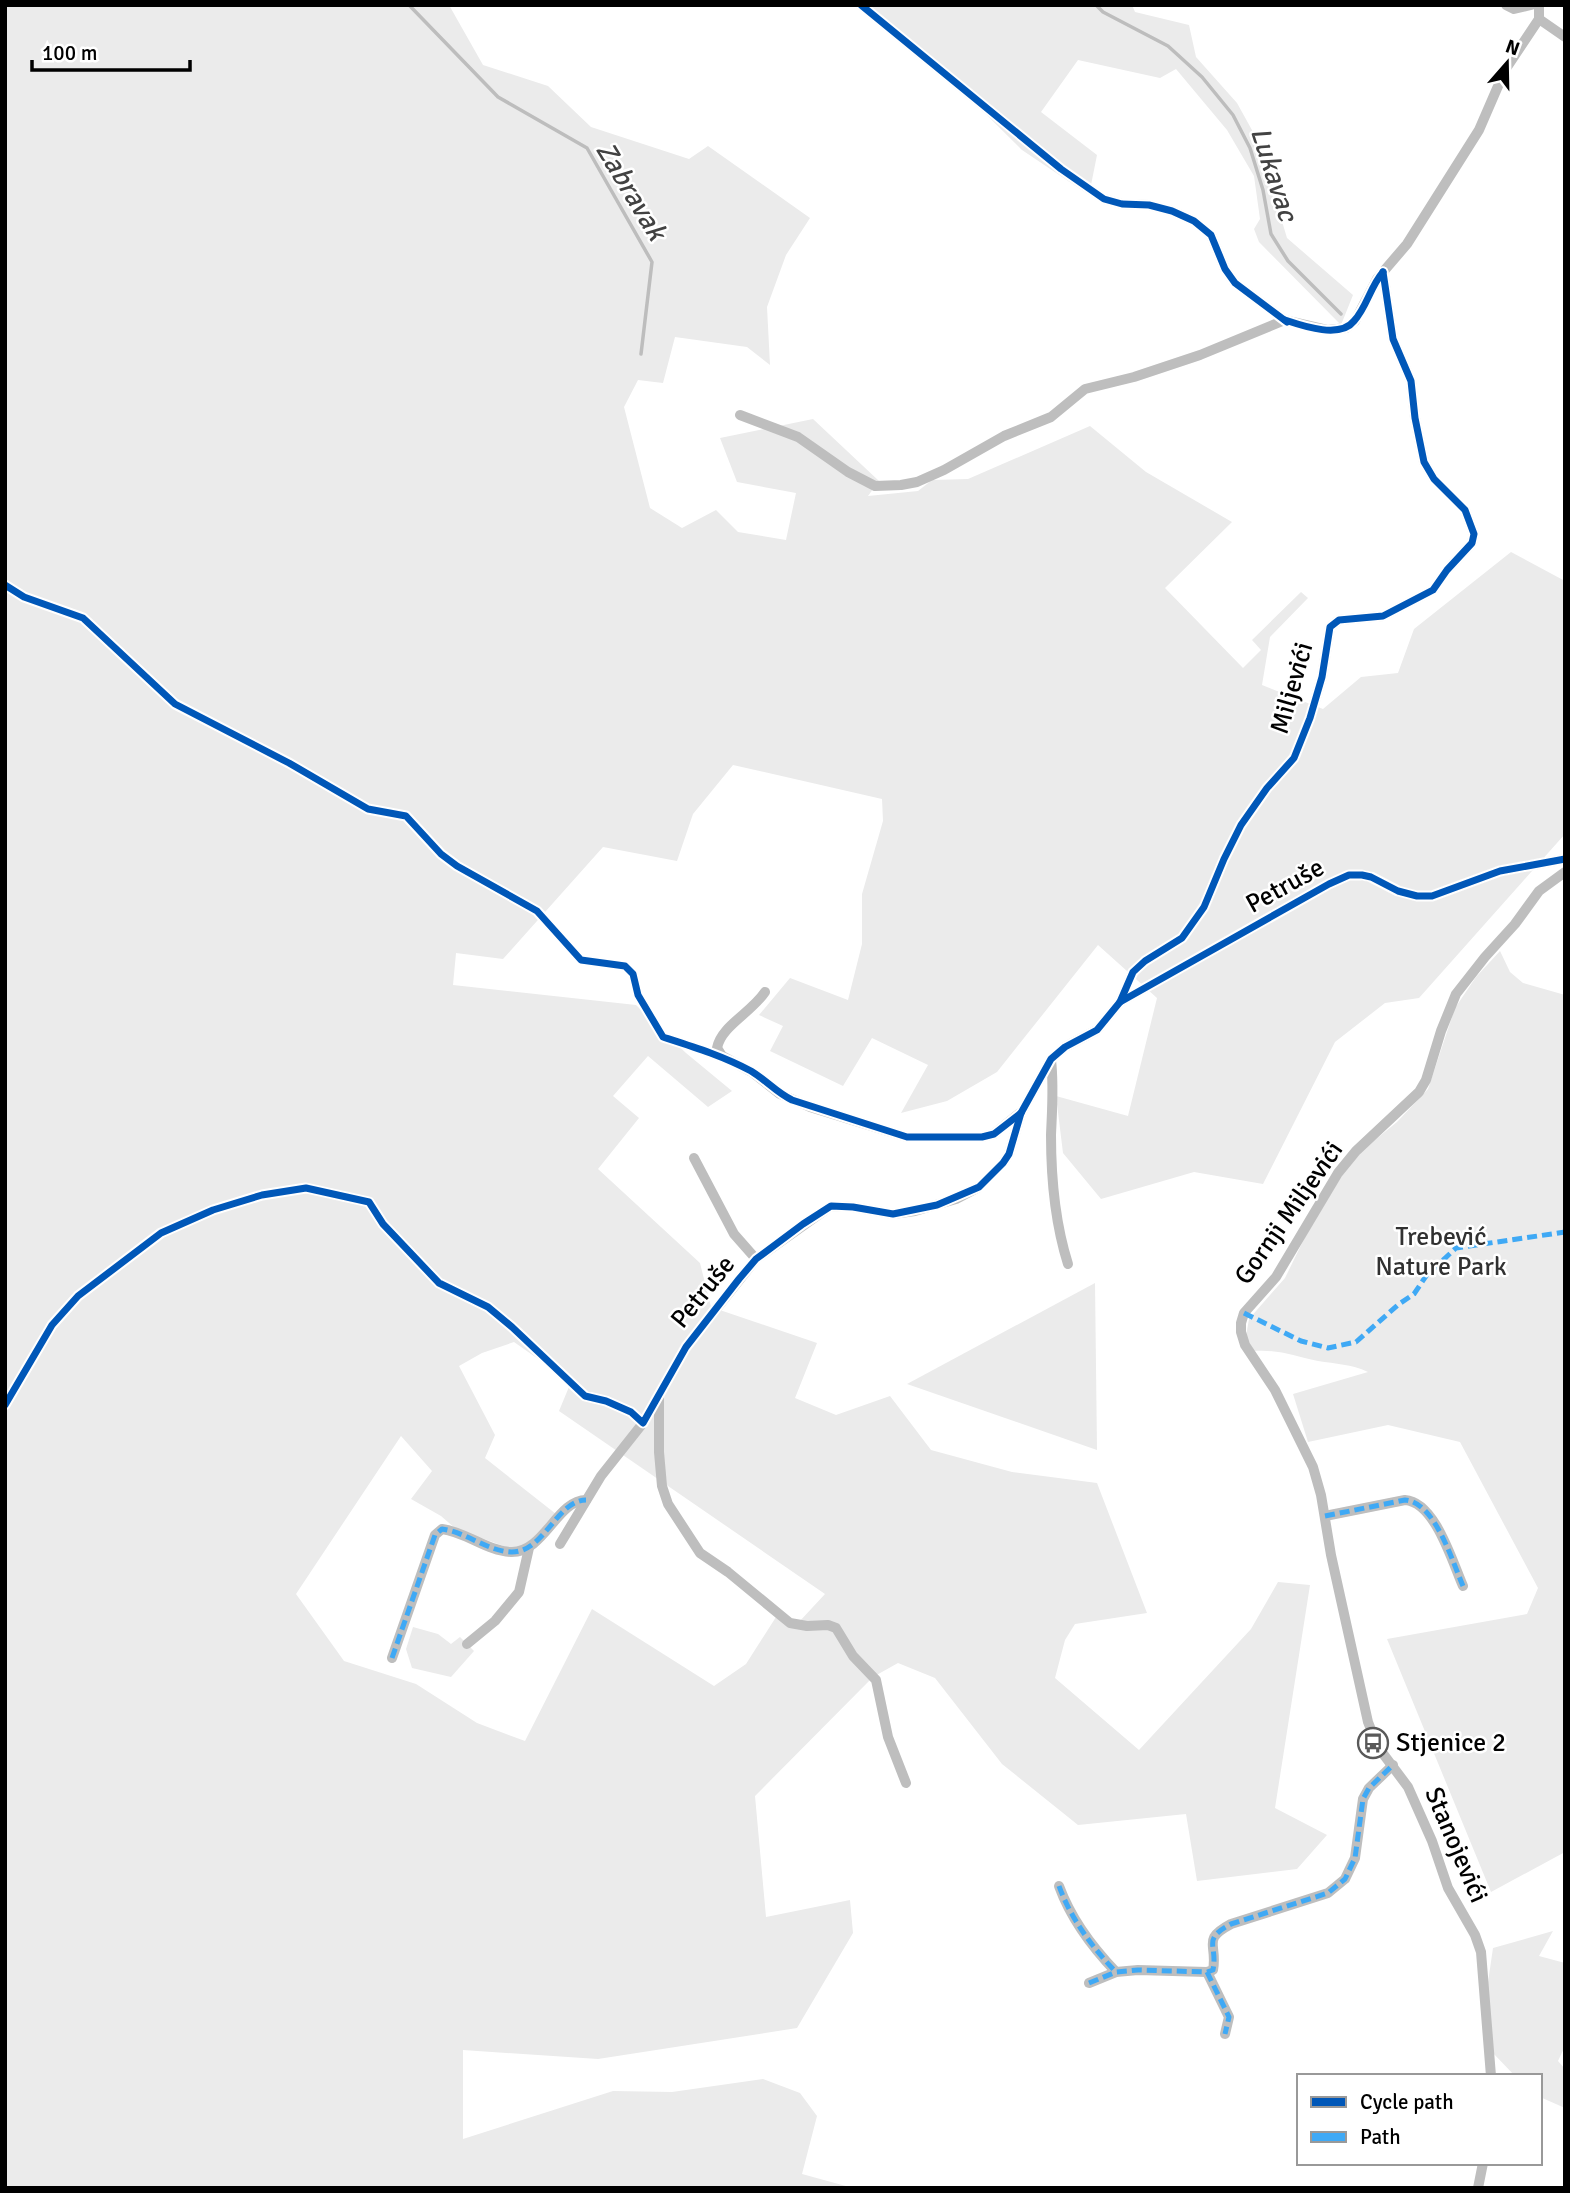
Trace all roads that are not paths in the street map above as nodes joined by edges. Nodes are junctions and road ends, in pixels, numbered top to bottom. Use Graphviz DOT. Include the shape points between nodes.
graph roads {
  1 [pos="861,5"];
  2 [pos="1506,5"];
  3 [pos="1531,5"];
  4 [pos="1539,5"];
  5 [pos="1539,19"];
  6 [pos="1565,37"];
  7 [pos="1383,272"];
  8 [pos="1287,322"];
  9 [pos="740,415"];
  10 [pos="1565,859"];
  11 [pos="1565,872"];
  12 [pos="1133,972"];
  13 [pos="1151,986"];
  14 [pos="765,992"];
  15 [pos="1120,1002"];
  16 [pos="1051,1059"];
  17 [pos="1021,1113"];
  18 [pos="694,1158"];
  19 [pos="756,1259"];
  20 [pos="1068,1264"];
  21 [pos="1244,1313"];
  22 [pos="659,1396"];
  23 [pos="586,1500"];
  24 [pos="1325,1517"];
  25 [pos="561,1544"];
  26 [pos="529,1548"];
  27 [pos="1463,1586"];
  28 [pos="467,1644"];
  29 [pos="392,1658"];
  30 [pos="1393,1765"];
  31 [pos="906,1783"];
  32 [pos="1059,1886"];
  33 [pos="1116,1972"];
  34 [pos="1207,1972"];
  35 [pos="1089,1983"];
  36 [pos="1225,2034"];
  37 [pos="1491,2074"];
  38 [pos="1483,2165"];
  39 [pos="1478,2188"];
  1 -- 8 [label="street" via="1060,169 1104,199 1149,205 1194,221 1211,235 1235,283"];
  2 -- 3 [label="street" via="1514,9"];
  4 -- 5 [label="street"];
  5 -- 6 [label="street"];
  5 -- 7 [label="street" via="1505,70 1479,130 1407,244"];
  7 -- 8 [label="street" via="1355,321 1346,328 1328,330"];
  7 -- 12 [label="street, Miljevići" via="1392,338 1411,381 1424,462 1465,510 1474,534 1472,543 1433,590 1383,615 1339,620 1330,627 1322,677 1294,758 1241,825 1204,907 1182,938"];
  8 -- 9 [label="street" via="1135,377 1085,389 1051,417 917,482 875,486 798,437"];
  10 -- 13 [label="street, Petruše" via="1500,871 1432,896 1398,891 1371,877 1349,876"];
  11 -- 21 [label="street, Gornji Miljevići" via="1539,891 1457,994 1419,1092 1338,1173 1276,1277"];
  12 -- 13 [label="street" via="1138,982"];
  12 -- 15 [label="street, Miljevići"];
  13 -- 15 [label="street"];
  14 -- 17 [label="street, Petruše" via="723,1032 717,1048 722,1056 780,1094 907,1137 982,1137 994,1134"];
  15 -- 16 [label="street, Petruše" via="1097,1030"];
  16 -- 17 [label="street, Petruše"];
  16 -- 20 [label="street" via="1052,1174 1060,1241"];
  17 -- 19 [label="street, Petruše" via="1009,1154 994,1174 956,1199 893,1214 831,1206"];
  18 -- 19 [label="street" via="734,1234"];
  19 -- 22 [label="street, Petruše" via="686,1347"];
  21 -- 24 [label="street, Stanojevići" via="1241,1332 1245,1345 1275,1390 1313,1467"];
  22 -- 23 [label="street, Petruše"];
  22 -- 31 [label="street" via="662,1486 694,1546 790,1623 836,1628 853,1656 876,1680 888,1737"];
  23 -- 25 [label="street, Petruše"];
  23 -- 26 [label="street" via="578,1500"];
  24 -- 27 [label="street" via="1412,1501 1440,1532"];
  24 -- 30 [label="street, Stanojevići" via="1368,1722"];
  26 -- 28 [label="street" via="519,1592 495,1621"];
  26 -- 29 [label="street" via="512,1552 442,1529 435,1535"];
  30 -- 34 [label="street" via="1363,1799 1355,1858 1345,1878 1328,1893 1216,1931 1211,1944 1213,1970"];
  30 -- 37 [label="street, Stanojevići" via="1417,1805 1448,1888 1481,1952"];
  32 -- 33 [label="street" via="1081,1929"];
  33 -- 34 [label="street"];
  33 -- 35 [label="street"];
  34 -- 36 [label="street" via="1228,2017"];
  38 -- 39 [label="street"];
}
